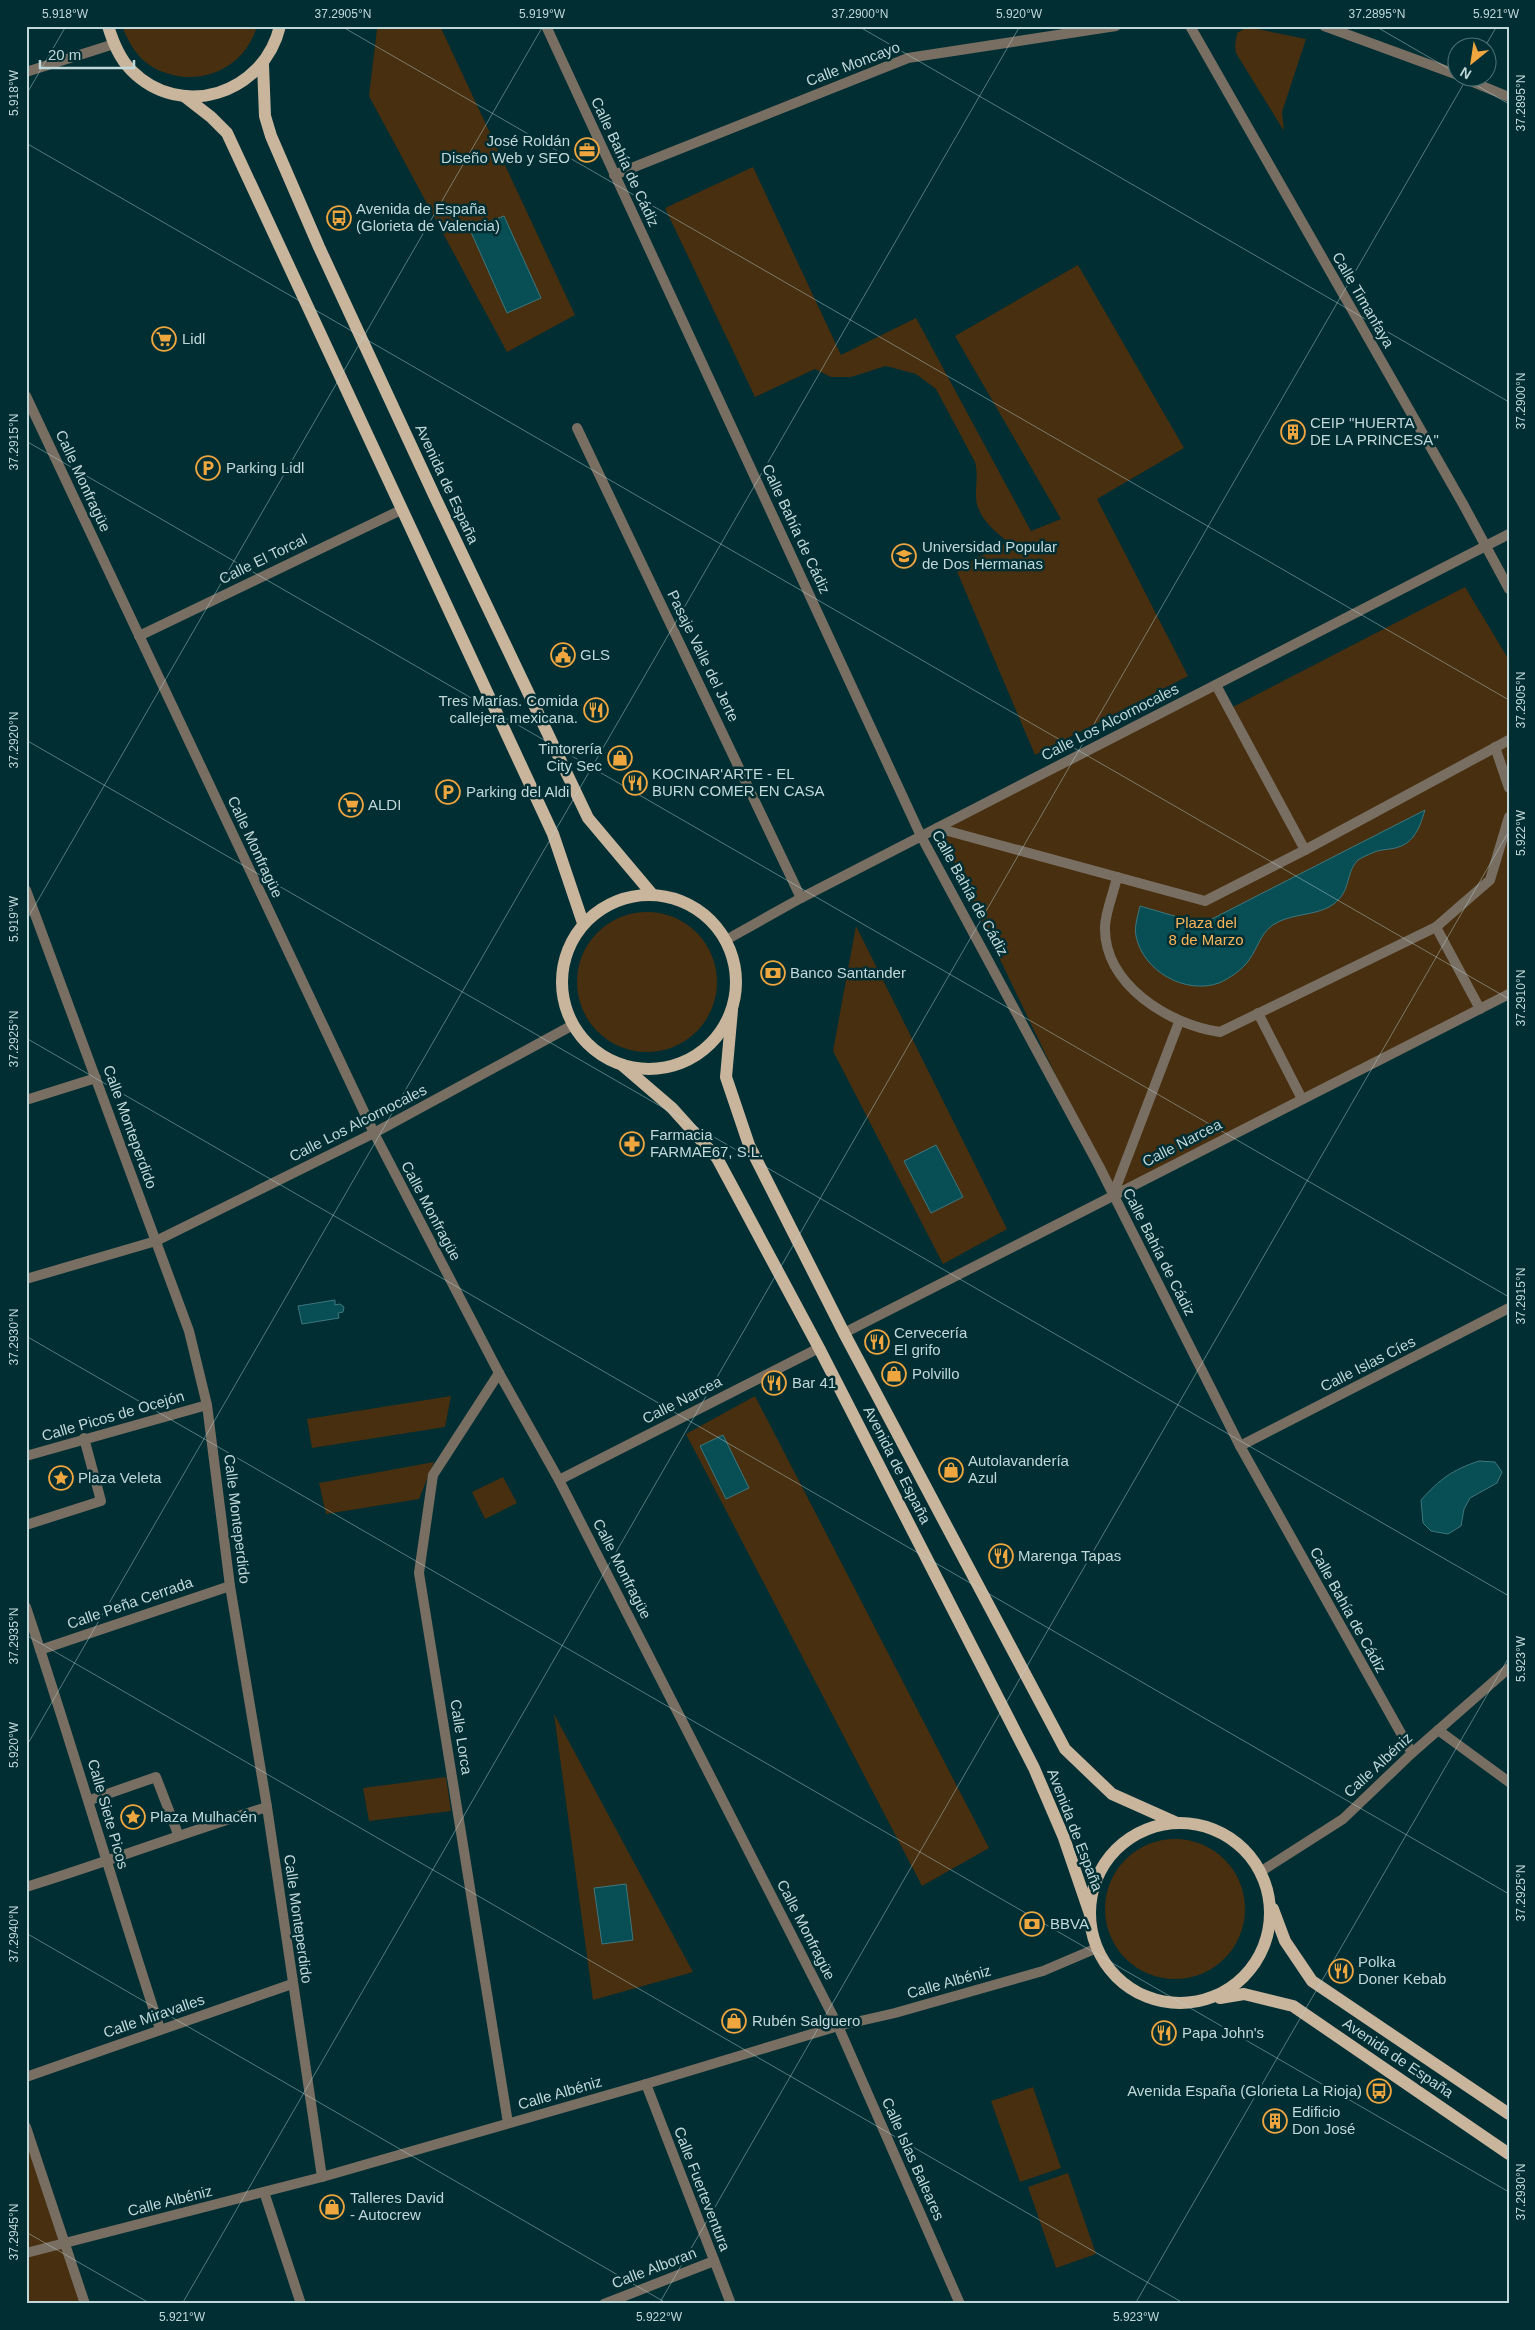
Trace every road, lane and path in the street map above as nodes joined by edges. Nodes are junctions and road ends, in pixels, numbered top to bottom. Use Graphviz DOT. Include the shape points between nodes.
graph roads {
  1 [pos="108,26"];
  2 [pos="280,26"];
  3 [pos="546,26"];
  4 [pos="1116,26"];
  5 [pos="1190,26"];
  6 [pos="1324,26"];
  7 [pos="114,44"];
  8 [pos="263,65"];
  9 [pos="1448,71"];
  10 [pos="26,72"];
  11 [pos="1492,88"];
  12 [pos="184,96"];
  13 [pos="1509,97"];
  14 [pos="614,175"];
  15 [pos="26,396"];
  16 [pos="577,428"];
  17 [pos="401,510"];
  18 [pos="1509,534"];
  19 [pos="1486,546"];
  20 [pos="1509,589"];
  21 [pos="139,636"];
  22 [pos="1216,685"];
  23 [pos="1509,740"];
  24 [pos="1495,747"];
  25 [pos="1509,788"];
  26 [pos="1509,817"];
  27 [pos="937,828"];
  28 [pos="922,836"];
  29 [pos="1306,850"];
  30 [pos="1117,877"];
  31 [pos="27,893"];
  32 [pos="652,894"];
  33 [pos="801,898"];
  34 [pos="583,923"];
  35 [pos="1436,927"];
  36 [pos="726,940"];
  37 [pos="1509,994"];
  38 [pos="1480,1009"];
  39 [pos="732,1010"];
  40 [pos="1258,1013"];
  41 [pos="1179,1022"];
  42 [pos="571,1026"];
  43 [pos="622,1065"];
  44 [pos="96,1078"];
  45 [pos="1302,1099"];
  46 [pos="26,1100"];
  47 [pos="374,1133"];
  48 [pos="1113,1195"];
  49 [pos="156,1241"];
  50 [pos="26,1279"];
  51 [pos="1509,1308"];
  52 [pos="844,1333"];
  53 [pos="819,1348"];
  54 [pos="499,1372"];
  55 [pos="207,1405"];
  56 [pos="84,1438"];
  57 [pos="1240,1446"];
  58 [pos="26,1456"];
  59 [pos="559,1480"];
  60 [pos="26,1525"];
  61 [pos="230,1586"];
  62 [pos="26,1607"];
  63 [pos="40,1650"];
  64 [pos="1509,1668"];
  65 [pos="1438,1730"];
  66 [pos="1412,1753"];
  67 [pos="1509,1782"];
  68 [pos="90,1800"];
  69 [pos="267,1807"];
  70 [pos="1177,1823"];
  71 [pos="178,1834"];
  72 [pos="106,1862"];
  73 [pos="1260,1872"];
  74 [pos="26,1887"];
  75 [pos="1269,1896"];
  76 [pos="1090,1914"];
  77 [pos="1097,1948"];
  78 [pos="292,1984"];
  79 [pos="1205,2000"];
  80 [pos="838,2026"];
  81 [pos="160,2029"];
  82 [pos="26,2077"];
  83 [pos="646,2084"];
  84 [pos="1509,2114"];
  85 [pos="508,2123"];
  86 [pos="26,2127"];
  87 [pos="1509,2154"];
  88 [pos="322,2177"];
  89 [pos="264,2192"];
  90 [pos="64,2243"];
  91 [pos="26,2253"];
  92 [pos="714,2261"];
  93 [pos="85,2304"];
  94 [pos="302,2304"];
  95 [pos="604,2304"];
  96 [pos="731,2304"];
  97 [pos="960,2304"];
  1 -- 7 [label="main road"];
  2 -- 8 [label="main road" via="276,42"];
  3 -- 14 [label="street, Calle Bahía de Cádiz"];
  4 -- 14 [label="street, Calle Moncayo" via="908,58"];
  5 -- 19 [label="street, Calle Timanfaya"];
  6 -- 9 [label="street"];
  7 -- 10 [label="street"];
  7 -- 12 [label="main road" via="131,70 155,88"];
  8 -- 12 [label="main road" via="241,84 214,95"];
  8 -- 32 [label="main road, Avenida de España" via="266,116 271,136 430,487 588,818"];
  11 -- 13 [label="street"];
  12 -- 17 [label="main road" via="227,133"];
  14 -- 28 [label="street, Calle Bahía de Cádiz"];
  15 -- 21 [label="street, Calle Monfragüe"];
  16 -- 33 [label="street, Pasaje Valle del Jerte"];
  17 -- 21 [label="street, Calle El Torcal"];
  17 -- 34 [label="main road" via="553,834"];
  18 -- 19 [label="street, Calle Los Alcornocales"];
  19 -- 20 [label="street, Calle Timanfaya"];
  19 -- 22 [label="street, Calle Los Alcornocales"];
  21 -- 47 [label="street, Calle Monfragüe"];
  22 -- 27 [label="street, Calle Los Alcornocales"];
  22 -- 29 [label="street"];
  23 -- 24 [label="street"];
  24 -- 25 [label="street"];
  24 -- 29 [label="street"];
  26 -- 35 [label="street" via="1490,880"];
  27 -- 28 [label="street, Calle Los Alcornocales"];
  27 -- 30 [label="street"];
  28 -- 33 [label="street, Calle Los Alcornocales"];
  28 -- 48 [label="street, Calle Bahía de Cádiz"];
  29 -- 30 [label="street" via="1204,901"];
  30 -- 41 [label="street" via="1105,925 1108,950 1121,976 1138,993"];
  31 -- 44 [label="street, Calle Monteperdido"];
  32 -- 34 [label="main road" via="614,901"];
  32 -- 36 [label="main road" via="682,900 707,916"];
  33 -- 36 [label="street, Calle Los Alcornocales"];
  34 -- 42 [label="main road" via="565,956 562,994"];
  35 -- 38 [label="street"];
  35 -- 40 [label="street"];
  36 -- 39 [label="main road" via="734,962 736,986"];
  37 -- 38 [label="street, Calle Narcea"];
  38 -- 45 [label="street, Calle Narcea"];
  39 -- 43 [label="main road" via="720,1033 701,1052 678,1064 651,1069"];
  39 -- 52 [label="main road, Avenida de España" via="726,1077 749,1145"];
  40 -- 41 [label="street" via="1220,1032"];
  40 -- 45 [label="street"];
  41 -- 48 [label="street"];
  42 -- 43 [label="main road" via="596,1052"];
  42 -- 47 [label="street, Calle Los Alcornocales"];
  43 -- 53 [label="main road, Avenida de España" via="672,1108 717,1158"];
  44 -- 46 [label="street"];
  44 -- 49 [label="street, Calle Monteperdido"];
  45 -- 48 [label="street, Calle Narcea"];
  47 -- 49 [label="street, Calle Los Alcornocales"];
  47 -- 54 [label="street, Calle Monfragüe"];
  48 -- 52 [label="street, Calle Narcea"];
  48 -- 57 [label="street, Calle Bahía de Cádiz"];
  49 -- 50 [label="street, Calle Los Alcornocales"];
  49 -- 55 [label="street, Calle Monteperdido" via="189,1331"];
  51 -- 57 [label="street, Calle Islas Cíes"];
  52 -- 70 [label="main road, Avenida de España" via="1065,1749 1112,1794"];
  53 -- 59 [label="street, Calle Narcea"];
  53 -- 76 [label="main road, Avenida de España" via="1034,1768 1064,1838"];
  54 -- 59 [label="street, Calle Monfragüe"];
  54 -- 85 [label="street, Calle Lorca" via="433,1475 419,1573"];
  55 -- 56 [label="street, Calle Picos de Ocejón"];
  55 -- 61 [label="street, Calle Monteperdido"];
  56 -- 58 [label="street, Calle Picos de Ocejón"];
  56 -- 60 [label="street" via="101,1501"];
  57 -- 66 [label="street, Calle Bahía de Cádiz"];
  59 -- 80 [label="street, Calle Monfragüe"];
  61 -- 63 [label="street, Calle Peña Cerrada"];
  61 -- 69 [label="street, Calle Monteperdido"];
  62 -- 63 [label="street, Calle Siete Picos"];
  63 -- 68 [label="street, Calle Siete Picos"];
  64 -- 65 [label="street, Calle Albéniz"];
  65 -- 66 [label="street, Calle Albéniz"];
  65 -- 67 [label="street"];
  66 -- 73 [label="street, Calle Albéniz" via="1343,1819"];
  68 -- 71 [label="street" via="156,1777"];
  68 -- 72 [label="street, Calle Siete Picos"];
  69 -- 71 [label="street"];
  69 -- 78 [label="street, Calle Monteperdido"];
  70 -- 73 [label="main road, Avenida de España" via="1202,1826 1226,1836 1246,1851"];
  70 -- 76 [label="main road" via="1150,1828 1125,1842 1106,1862 1094,1886"];
  71 -- 72 [label="street"];
  72 -- 74 [label="street"];
  72 -- 81 [label="street, Calle Siete Picos"];
  73 -- 75 [label="main road, Avenida de España"];
  75 -- 79 [label="main road" via="1270,1923 1264,1949 1250,1971 1230,1989"];
  75 -- 84 [label="main road, Avenida de España" via="1285,1941 1312,1981"];
  76 -- 77 [label="main road"];
  77 -- 79 [label="main road" via="1110,1970 1138,1992 1153,1999 1180,2004"];
  77 -- 80 [label="street, Calle Albéniz" via="1043,1971"];
  78 -- 81 [label="street, Calle Miravalles"];
  78 -- 88 [label="street, Calle Monteperdido"];
  79 -- 87 [label="main road, Avenida de España" via="1244,1994 1293,2006"];
  80 -- 83 [label="street, Calle Albéniz"];
  80 -- 97 [label="street, Calle Islas Baleares"];
  81 -- 82 [label="street, Calle Miravalles"];
  83 -- 85 [label="street, Calle Albéniz"];
  83 -- 92 [label="street, Calle Fuerteventura"];
  85 -- 88 [label="street, Calle Albéniz"];
  86 -- 90 [label="street"];
  88 -- 89 [label="street, Calle Albéniz"];
  89 -- 90 [label="street, Calle Albéniz"];
  89 -- 94 [label="street"];
  90 -- 91 [label="street, Calle Albéniz"];
  90 -- 93 [label="street"];
  92 -- 95 [label="street, Calle Alboran"];
  92 -- 96 [label="street, Calle Fuerteventura"];
}
